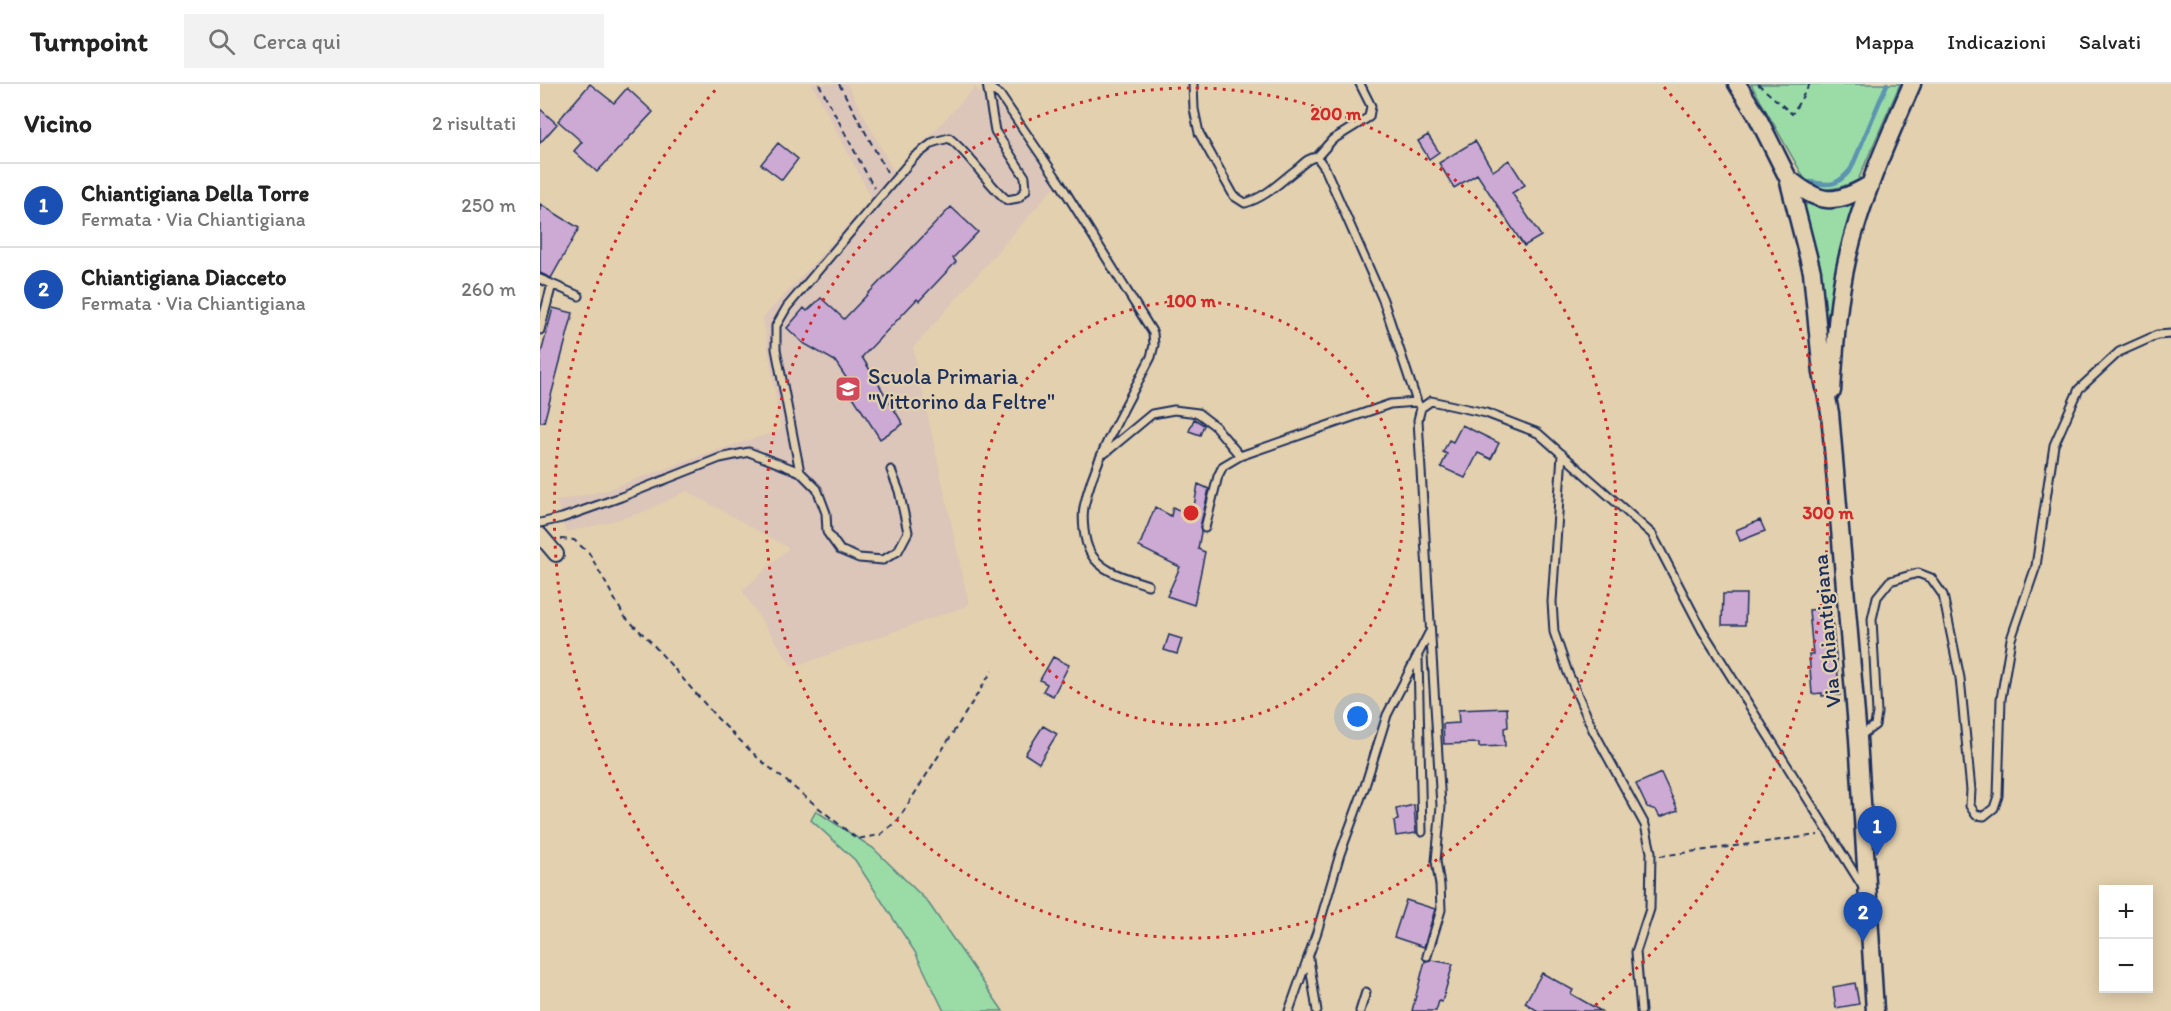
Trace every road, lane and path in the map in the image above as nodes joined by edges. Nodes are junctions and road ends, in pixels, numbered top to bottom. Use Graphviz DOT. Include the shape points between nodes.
graph roads {
  1 [pos="819,84"];
  2 [pos="839,84"];
  3 [pos="1193,84"];
  4 [pos="1360,84"];
  5 [pos="1737,84"];
  6 [pos="1758,84"];
  7 [pos="1810,84"];
  8 [pos="1912,84"];
  9 [pos="987,86"];
  10 [pos="1317,157"];
  11 [pos="1788,178"];
  12 [pos="892,183"];
  13 [pos="1869,185"];
  14 [pos="879,198"];
  15 [pos="540,279"];
  16 [pos="552,284"];
  17 [pos="579,296"];
  18 [pos="540,330"];
  19 [pos="2171,334"];
  20 [pos="1419,405"];
  21 [pos="1830,413"];
  22 [pos="1562,454"];
  23 [pos="1240,456"];
  24 [pos="1100,458"];
  25 [pos="891,470"];
  26 [pos="800,472"];
  27 [pos="540,523"];
  28 [pos="1205,528"];
  29 [pos="543,538"];
  30 [pos="556,554"];
  31 [pos="1148,585"];
  32 [pos="1431,631"];
  33 [pos="1418,656"];
  34 [pos="992,671"];
  35 [pos="1858,738"];
  36 [pos="1422,832"];
  37 [pos="1829,833"];
  38 [pos="1651,857"];
  39 [pos="1867,894"];
  40 [pos="1427,956"];
  41 [pos="1308,957"];
  42 [pos="1366,992"];
  43 [pos="1289,1011"];
  44 [pos="1317,1011"];
  45 [pos="1360,1011"];
  46 [pos="1641,1011"];
  47 [pos="1875,1011"];
  1 -- 14 [label="path"];
  2 -- 12 [label="path"];
  3 -- 10 [label="lane" via="1199,133 1234,196 1245,203 1257,200 1309,158"];
  4 -- 10 [label="lane" via="1371,106 1369,117 1332,140"];
  5 -- 11 [label="street, Via Chiantigiana"];
  6 -- 7 [label="path" via="1792,114"];
  8 -- 13 [label="street"];
  9 -- 12 [label="lane" via="995,131 1025,177 1026,190 1018,198 1007,200 949,138 934,142 914,157"];
  9 -- 24 [label="lane" via="1000,95 1060,183 1153,333 1151,357"];
  10 -- 20 [label="lane" via="1383,300"];
  11 -- 13 [label="street" via="1806,193 1822,199 1838,199"];
  11 -- 21 [label="street, Via Chiantigiana" via="1812,272"];
  12 -- 14 [label="lane"];
  13 -- 21 [label="street" via="1843,281"];
  14 -- 26 [label="lane" via="787,307 776,326 776,349"];
  15 -- 16 [label="lane"];
  16 -- 17 [label="lane"];
  16 -- 18 [label="lane"];
  19 -- 35 [label="lane" via="2157,335 2119,352 2079,388 2054,445 2036,566 2011,639 2001,699 1998,796 1994,808 1984,816 1976,815 1970,806 1960,678 1943,595 1931,578 1918,573 1890,581 1877,597 1872,619 1877,713 1875,725"];
  20 -- 22 [label="lane" via="1431,401 1486,413 1538,433"];
  20 -- 23 [label="lane" via="1390,404"];
  20 -- 32 [label="lane"];
  21 -- 35 [label="street, Via Chiantigiana"];
  22 -- 37 [label="lane" via="1652,534 1702,630"];
  22 -- 38 [label="lane" via="1552,602 1554,632 1593,730 1645,825"];
  23 -- 24 [label="lane" via="1215,426 1198,413 1174,410 1152,414"];
  23 -- 28 [label="lane" via="1223,466 1218,476"];
  24 -- 31 [label="lane" via="1084,509 1090,552 1108,571"];
  25 -- 26 [label="lane" via="908,532 898,551 883,560 859,558 840,550 827,532 826,513 817,489"];
  26 -- 27 [label="lane" via="748,452 720,458 621,497"];
  29 -- 30 [label="street"];
  29 -- 34 [label="path" via="574,540 589,553 624,616 718,719 758,758 857,839 880,834 898,820"];
  32 -- 33 [label="lane"];
  32 -- 40 [label="lane" via="1441,806 1436,861 1441,910"];
  33 -- 36 [label="lane"];
  33 -- 41 [label="lane" via="1387,715"];
  35 -- 39 [label="street, Via Chiantigiana"];
  37 -- 38 [label="path"];
  37 -- 39 [label="lane"];
  38 -- 46 [label="lane" via="1650,909 1636,952"];
  39 -- 47 [label="street, Via Chiantigiana"];
  41 -- 43 [label="lane"];
  41 -- 44 [label="lane"];
  42 -- 45 [label="lane"];
}
